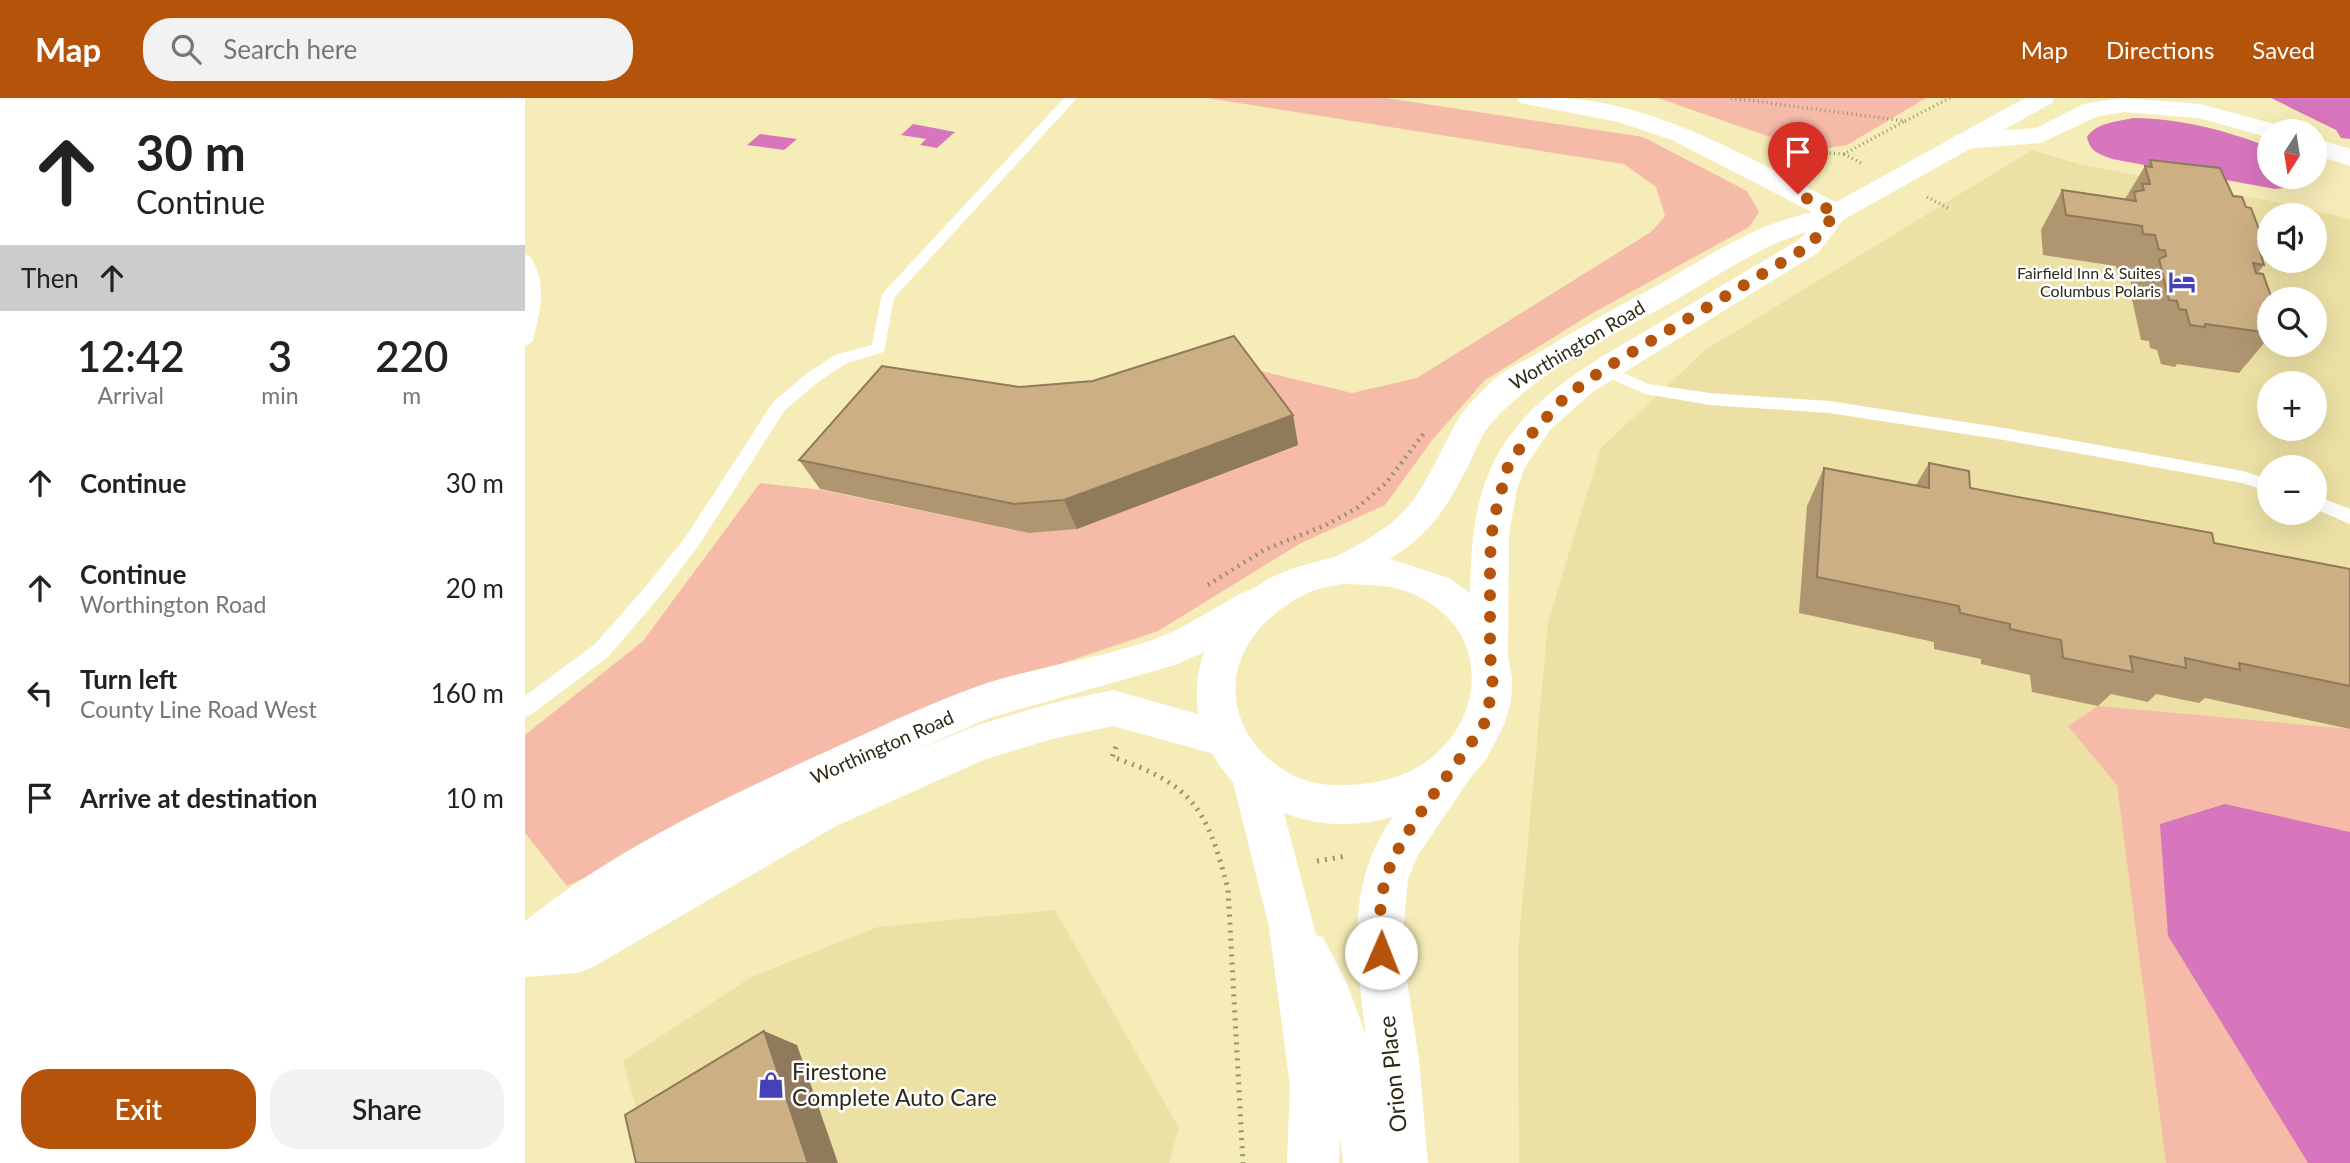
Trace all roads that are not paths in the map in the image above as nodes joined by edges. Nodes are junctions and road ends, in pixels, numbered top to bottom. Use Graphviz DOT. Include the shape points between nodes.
graph roads {
  1 [pos="1071,98"];
  2 [pos="1529,98"];
  3 [pos="2043,98"];
  4 [pos="2257,127"];
  5 [pos="1963,141"];
  6 [pos="2327,150"];
  7 [pos="2350,158"];
  8 [pos="1836,213"];
  9 [pos="525,259"];
  10 [pos="525,341"];
  11 [pos="1604,369"];
  12 [pos="2257,482"];
  13 [pos="2327,506"];
  14 [pos="2350,517"];
  15 [pos="1342,570"];
  16 [pos="1266,598"];
  17 [pos="1490,653"];
  18 [pos="525,708"];
  19 [pos="1239,756"];
  20 [pos="1463,757"];
  21 [pos="1291,927"];
  22 [pos="525,952"];
  23 [pos="1313,1163"];
  24 [pos="1369,1163"];
  25 [pos="1402,1163"];
  1 -- 18 [label="lane" via="887,297 879,348 841,359 779,406 655,590 602,650"];
  2 -- 8 [label="main road" via="1623,116 1681,135"];
  3 -- 5 [label="main road, Worthington Road"];
  4 -- 5 [label="main road" via="2200,111 2125,105 2092,109 2041,135"];
  5 -- 8 [label="main road, Worthington Road"];
  6 -- 7 [label="main road"];
  8 -- 11 [label="main road, Worthington Road" via="1809,246"];
  8 -- 15 [label="main road, Worthington Road" via="1765,238 1501,390 1473,422 1435,497 1418,519 1402,534"];
  9 -- 10 [label="lane" via="532,267 534,293"];
  11 -- 12 [label="lane" via="1645,389 1710,399 1829,407 1977,429"];
  11 -- 17 [label="main road, Worthington Road" via="1566,396 1508,466 1493,522"];
  13 -- 14 [label="lane"];
  15 -- 16 [label="main road" via="1302,579"];
  15 -- 17 [label="main road" via="1381,570 1428,585 1449,597 1474,623"];
  16 -- 19 [label="main road" via="1237,625 1219,659 1214,700"];
  16 -- 22 [label="main road, Worthington Road" via="1187,643 1136,662 983,702 790,788 620,882 564,917"];
  17 -- 20 [label="main road, Worthington Road" via="1493,688 1484,724"];
  19 -- 20 [label="main road, Worthington Road" via="1294,797 1344,805 1389,800 1430,783"];
  19 -- 21 [label="main road"];
  19 -- 22 [label="main road, Worthington Road" via="1114,708 1052,721 978,743 821,812 578,949"];
  20 -- 25 [label="main road, Orion Place" via="1401,843 1385,879 1382,973"];
  21 -- 23 [label="main road" via="1315,1086"];
  21 -- 24 [label="main road" via="1330,1001 1360,1097"];
}
